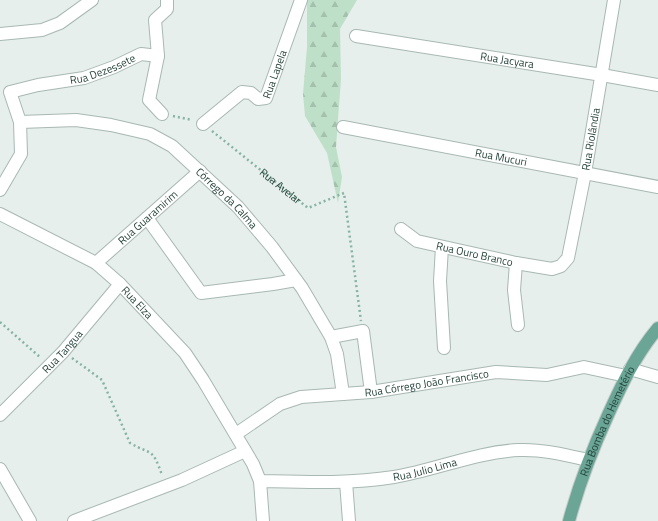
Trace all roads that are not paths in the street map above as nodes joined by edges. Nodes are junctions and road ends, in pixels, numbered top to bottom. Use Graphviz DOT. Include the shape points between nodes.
graph roads {
  1 [pos="92,0"];
  2 [pos="167,0"];
  3 [pos="301,0"];
  4 [pos="614,0"];
  5 [pos="0,34"];
  6 [pos="356,36"];
  7 [pos="158,56"];
  8 [pos="602,75"];
  9 [pos="658,85"];
  10 [pos="162,114"];
  11 [pos="20,122"];
  12 [pos="203,124"];
  13 [pos="343,127"];
  14 [pos="200,172"];
  15 [pos="585,173"];
  16 [pos="658,187"];
  17 [pos="0,190"];
  18 [pos="0,214"];
  19 [pos="147,218"];
  20 [pos="401,229"];
  21 [pos="442,247"];
  22 [pos="96,263"];
  23 [pos="516,263"];
  24 [pos="552,269"];
  25 [pos="296,280"];
  26 [pos="120,284"];
  27 [pos="518,325"];
  28 [pos="658,328"];
  29 [pos="331,337"];
  30 [pos="444,348"];
  31 [pos="628,372"];
  32 [pos="658,377"];
  33 [pos="371,392"];
  34 [pos="344,394"];
  35 [pos="0,415"];
  36 [pos="236,434"];
  37 [pos="245,451"];
  38 [pos="588,460"];
  39 [pos="0,470"];
  40 [pos="260,481"];
  41 [pos="346,482"];
  42 [pos="30,521"];
  43 [pos="74,521"];
  44 [pos="263,521"];
  45 [pos="349,521"];
  46 [pos="569,521"];
  1 -- 5 [label="street" via="60,23 42,30"];
  2 -- 7 [label="street" via="167,9 155,20"];
  3 -- 12 [label="street, Rua Lapela" via="266,98 258,99 251,93 242,92"];
  4 -- 8 [label="street, Rua Riolândia"];
  6 -- 8 [label="street, Rua Jacyara"];
  7 -- 10 [label="street" via="150,100"];
  7 -- 11 [label="street, Rua Dezessete" via="141,54 84,78 10,92"];
  8 -- 9 [label="street, Rua Jacyara"];
  8 -- 15 [label="street, Rua Riolândia"];
  11 -- 14 [label="street, Córrego da Calma" via="76,120 131,128 150,134 172,146"];
  11 -- 17 [label="street" via="21,154"];
  13 -- 15 [label="street, Rua Mucuri"];
  14 -- 19 [label="street, Rua Guaramirim"];
  14 -- 25 [label="street, Córrego da Calma" via="238,207"];
  15 -- 16 [label="street, Rua Mucuri"];
  15 -- 24 [label="street, Rua Riolândia" via="568,258 561,266"];
  18 -- 22 [label="street, Rua Elza"];
  19 -- 22 [label="street, Rua Guaramirim"];
  19 -- 25 [label="street" via="201,293"];
  20 -- 21 [label="street, Rua Ouro Branco" via="417,241"];
  21 -- 23 [label="street, Rua Ouro Branco"];
  21 -- 30 [label="street" via="440,280"];
  22 -- 26 [label="street, Rua Elza"];
  23 -- 24 [label="street, Rua Ouro Branco"];
  23 -- 27 [label="street" via="514,290"];
  25 -- 29 [label="street, Córrego da Calma"];
  26 -- 35 [label="street, Rua Tangua" via="64,352"];
  26 -- 36 [label="street, Rua Elza" via="185,353"];
  28 -- 31 [label="main road, Rua Bomba do Hemetério"];
  29 -- 33 [label="street" via="363,331"];
  29 -- 34 [label="street, Córrego da Calma" via="337,354"];
  31 -- 32 [label="street, Rua Córrego João Francisco"];
  31 -- 33 [label="street, Rua Córrego João Francisco" via="592,367 547,375 496,372"];
  31 -- 38 [label="main road, Rua Bomba do Hemetério"];
  33 -- 34 [label="street, Rua Córrego João Francisco"];
  34 -- 36 [label="street, Rua Córrego João Francisco" via="301,397 280,404"];
  36 -- 37 [label="street, Rua Elza"];
  37 -- 40 [label="street, Rua Elza"];
  37 -- 43 [label="street" via="166,486"];
  38 -- 41 [label="street, Rua Julio Lima" via="547,451 519,450 487,454 393,477"];
  38 -- 46 [label="main road, Rua Bomba do Hemetério"];
  39 -- 42 [label="street"];
  40 -- 41 [label="street, Rua Julio Lima"];
  40 -- 44 [label="street"];
  41 -- 45 [label="street"];
}
